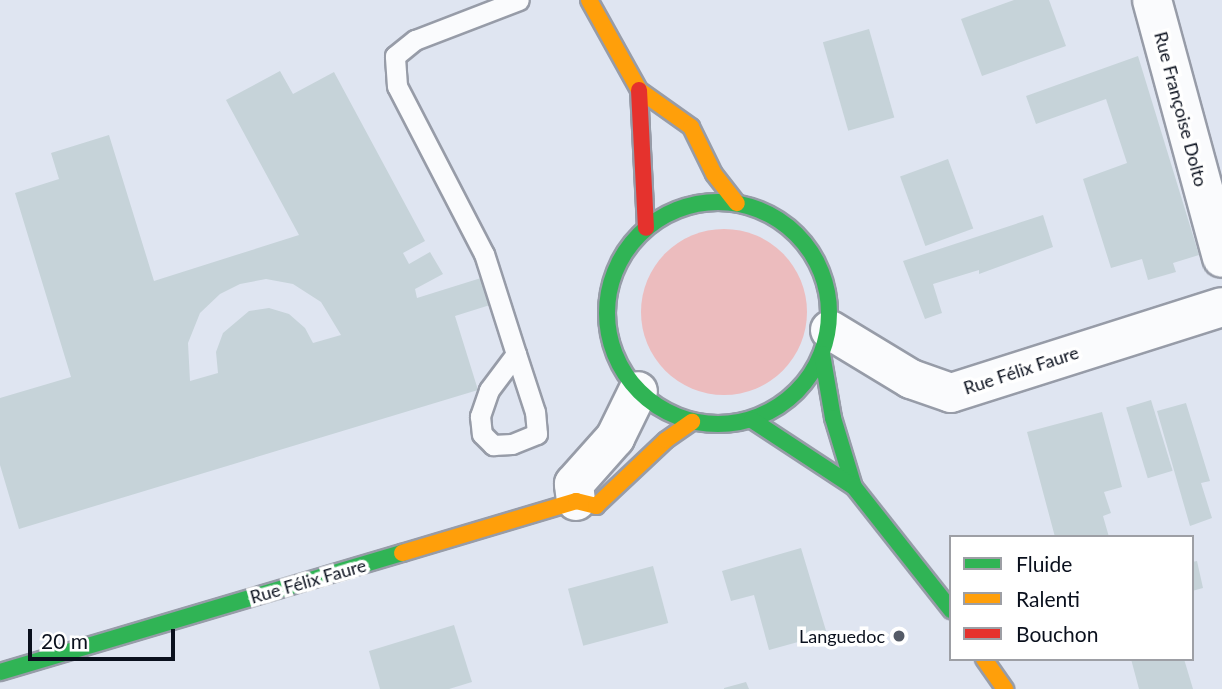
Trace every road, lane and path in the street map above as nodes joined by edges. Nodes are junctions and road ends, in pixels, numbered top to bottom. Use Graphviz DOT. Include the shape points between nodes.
graph roads {
  1 [pos="519,0"];
  2 [pos="589,0"];
  3 [pos="1152,0"];
  4 [pos="639,90"];
  5 [pos="737,203"];
  6 [pos="646,228"];
  7 [pos="1222,258"];
  8 [pos="1222,307"];
  9 [pos="826,342"];
  10 [pos="516,354"];
  11 [pos="638,391"];
  12 [pos="752,420"];
  13 [pos="692,422"];
  14 [pos="855,486"];
  15 [pos="576,500"];
  16 [pos="949,607"];
  17 [pos="985,661"];
  18 [pos="0,672"];
  19 [pos="1005,689"];
  1 -- 10 [label="lane" via="415,40 395,56 397,86 484,254"];
  2 -- 4 [label="main road"];
  3 -- 7 [label="street, Rue Françoise Dolto"];
  4 -- 5 [label="main road" via="691,127 714,174"];
  4 -- 6 [label="main road"];
  5 -- 6 [label="main road" via="688,206"];
  5 -- 9 [label="main road" via="778,219 809,249 827,289"];
  6 -- 11 [label="main road" via="622,256 606,308 610,345"];
  8 -- 9 [label="street, Rue Félix Faure" via="951,393"];
  9 -- 12 [label="main road" via="795,395"];
  9 -- 14 [label="main road" via="833,418"];
  11 -- 13 [label="main road" via="663,410"];
  11 -- 15 [label="street" via="615,438 574,484"];
  12 -- 13 [label="main road"];
  12 -- 14 [label="main road"];
  13 -- 15 [label="main road, Rue Félix Faure" via="666,440 596,506"];
  14 -- 16 [label="main road"];
  15 -- 18 [label="main road, Rue Félix Faure"];
  17 -- 19 [label="main road"];
}
